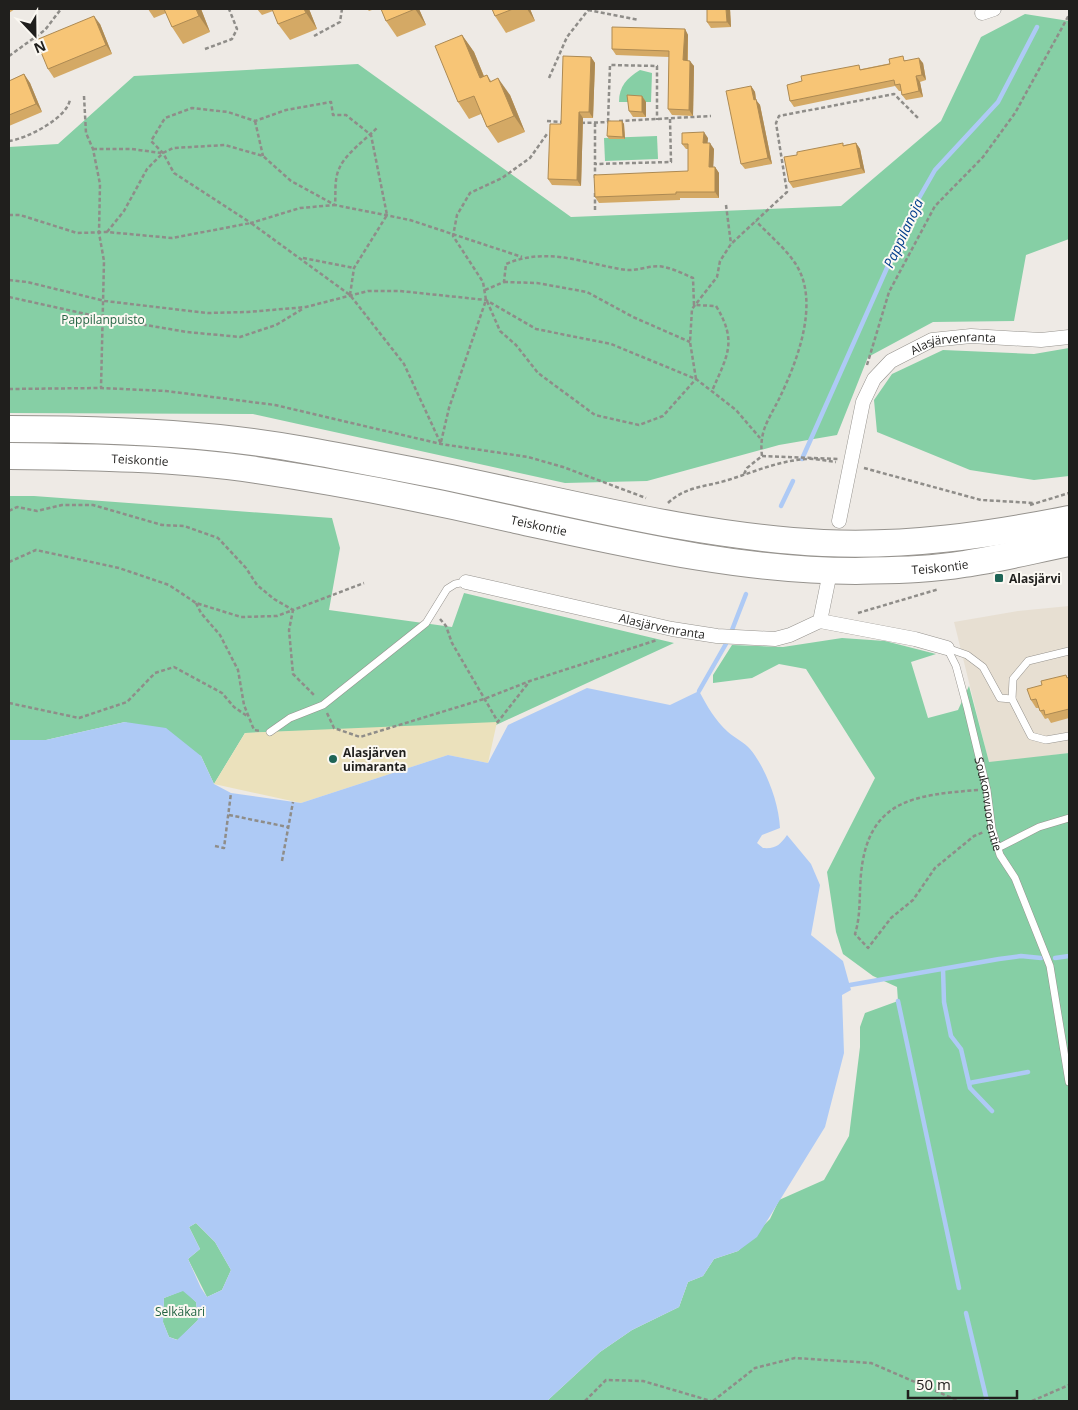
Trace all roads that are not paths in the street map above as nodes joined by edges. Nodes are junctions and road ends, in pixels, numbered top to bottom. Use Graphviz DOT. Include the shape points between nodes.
graph roads {
  1 [pos="1069,337"];
  2 [pos="9,429"];
  3 [pos="9,456"];
  4 [pos="1069,519"];
  5 [pos="839,521"];
  6 [pos="1069,543"];
  7 [pos="1069,556"];
  8 [pos="962,564"];
  9 [pos="466,582"];
  10 [pos="828,582"];
  11 [pos="820,621"];
  12 [pos="947,648"];
  13 [pos="1069,651"];
  14 [pos="1012,699"];
  15 [pos="270,732"];
  16 [pos="1069,736"];
  17 [pos="1069,818"];
  18 [pos="998,848"];
  19 [pos="1069,1082"];
  1 -- 5 [label="street, Alasjärvenranta" via="1041,340 971,336 932,340 891,361 874,380 863,402"];
  2 -- 4 [label="highway, Teiskontie" via="221,438 428,474 648,522 727,534 823,543 935,540"];
  3 -- 8 [label="highway, Teiskontie" via="118,457 254,470 429,500 632,545 790,568 853,571"];
  6 -- 8 [label="highway, Teiskontie"];
  7 -- 8 [label="highway" via="981,571"];
  9 -- 11 [label="street, Alasjärvenranta" via="672,629 717,636 775,639"];
  9 -- 15 [label="lane" via="448,589 426,623 323,705 290,718"];
  10 -- 11 [label="street"];
  11 -- 12 [label="street"];
  12 -- 14 [label="lane" via="977,660 1000,698"];
  12 -- 18 [label="lane, Soukonvuorentie" via="956,666"];
  13 -- 14 [label="lane" via="1028,661 1013,680"];
  14 -- 16 [label="lane" via="1031,736 1046,740"];
  17 -- 18 [label="lane" via="1039,827"];
  18 -- 19 [label="lane, Soukonvuorentie" via="1015,878 1050,966"];
}
